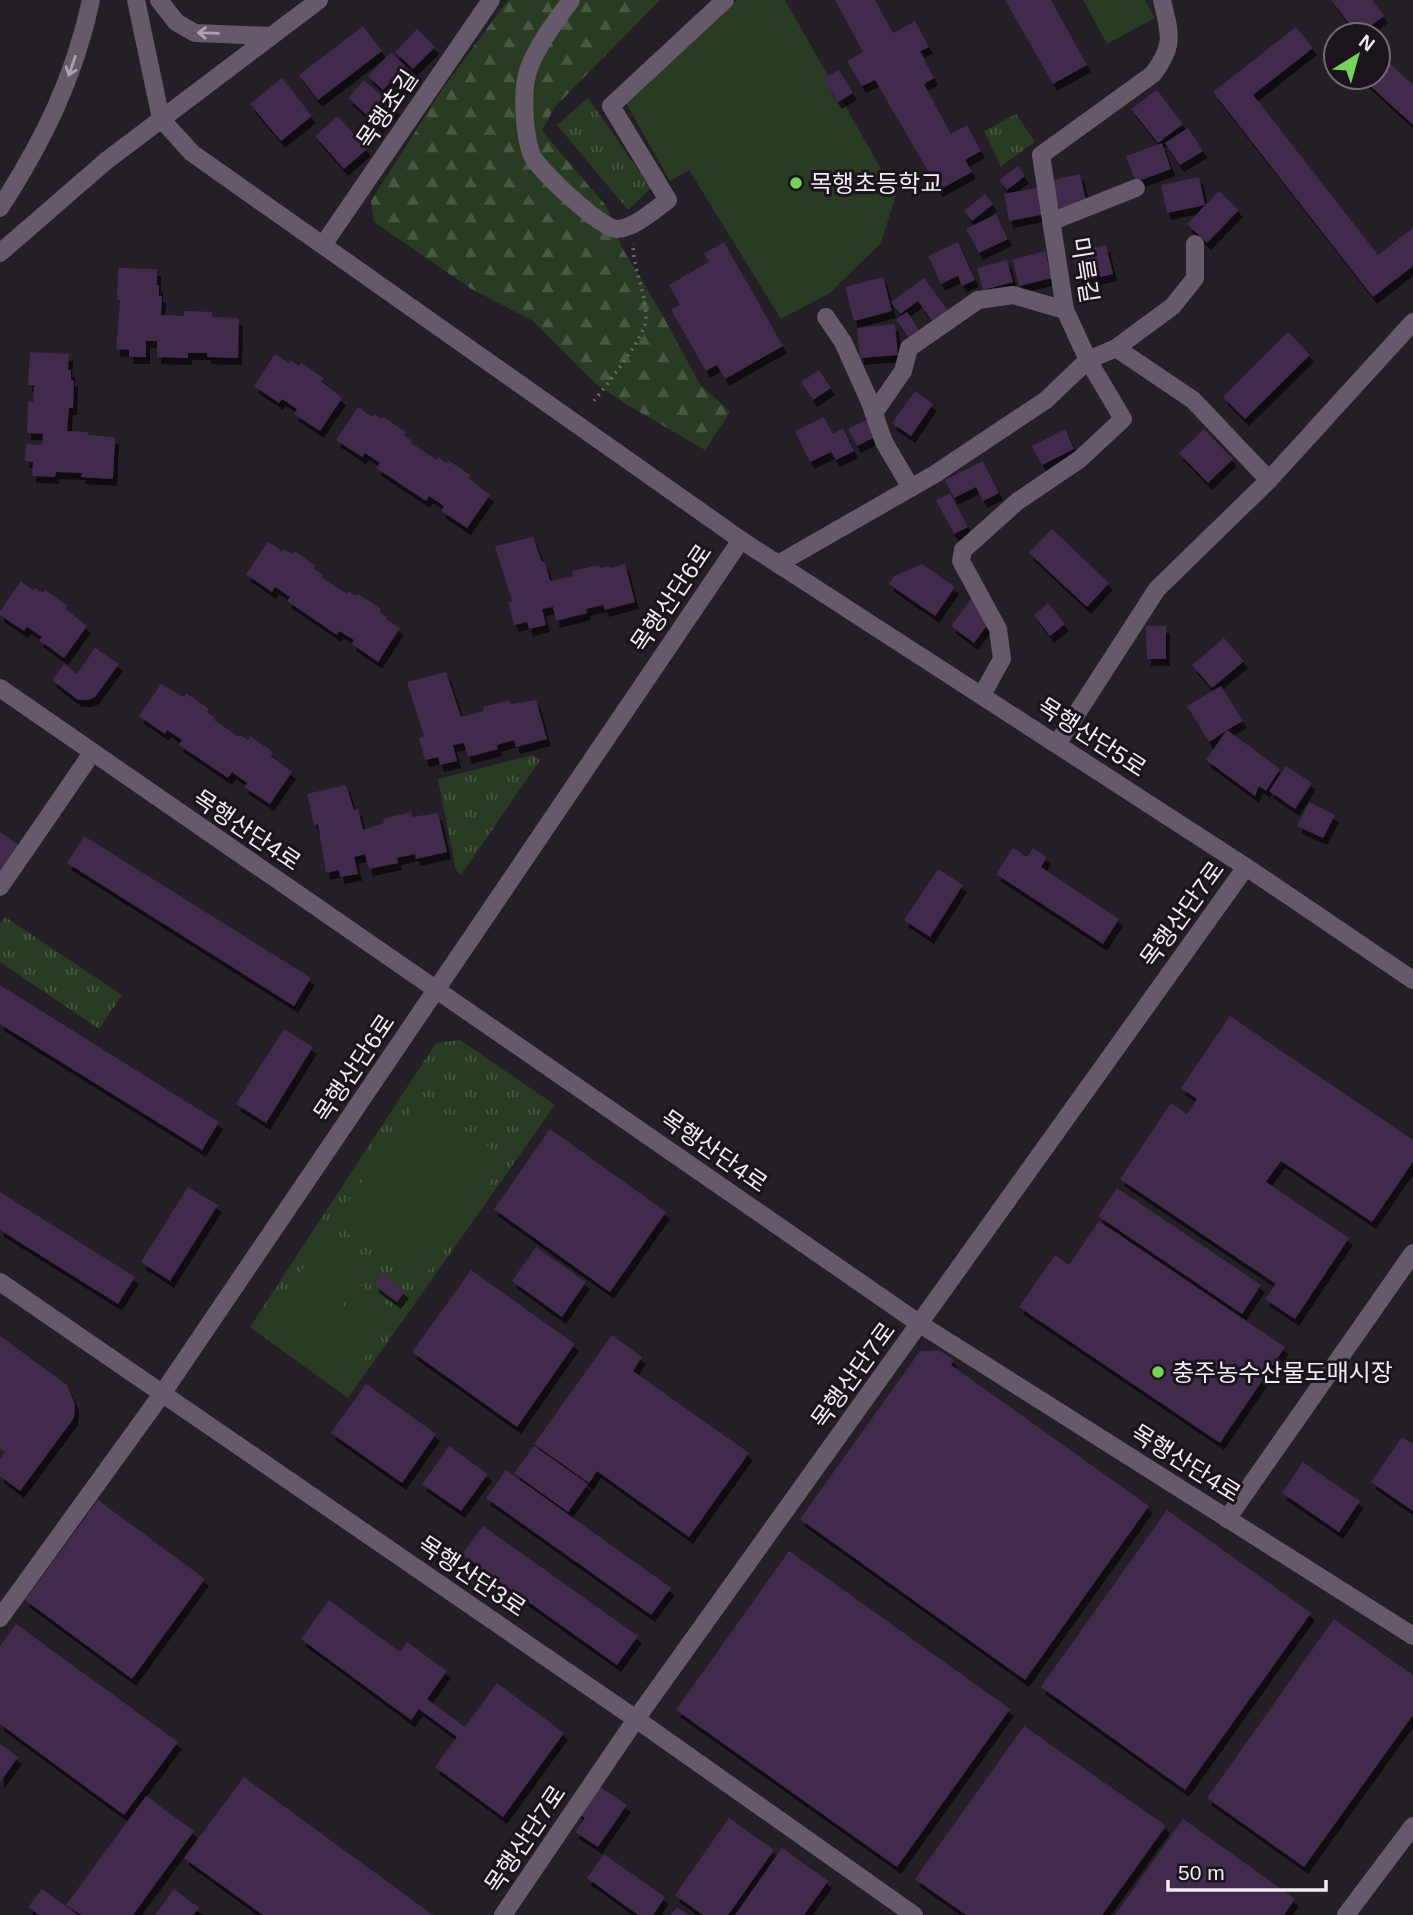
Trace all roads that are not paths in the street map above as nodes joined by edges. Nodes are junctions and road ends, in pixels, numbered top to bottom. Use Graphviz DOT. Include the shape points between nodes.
graph roads {
  1 [pos="91,0"];
  2 [pos="136,0"];
  3 [pos="159,0"];
  4 [pos="318,0"];
  5 [pos="491,0"];
  6 [pos="571,0"];
  7 [pos="725,0"];
  8 [pos="1163,0"];
  9 [pos="271,36"];
  10 [pos="160,119"];
  11 [pos="1136,188"];
  12 [pos="0,208"];
  13 [pos="1053,221"];
  14 [pos="1195,244"];
  15 [pos="323,245"];
  16 [pos="0,253"];
  17 [pos="1065,310"];
  18 [pos="826,317"];
  19 [pos="1413,322"];
  20 [pos="1116,348"];
  21 [pos="1088,360"];
  22 [pos="874,413"];
  23 [pos="1269,480"];
  24 [pos="911,488"];
  25 [pos="741,540"];
  26 [pos="778,564"];
  27 [pos="0,688"];
  28 [pos="982,695"];
  29 [pos="1057,744"];
  30 [pos="92,753"];
  31 [pos="1246,867"];
  32 [pos="0,887"];
  33 [pos="1413,980"];
  34 [pos="437,989"];
  35 [pos="1413,1253"];
  36 [pos="0,1282"];
  37 [pos="919,1324"];
  38 [pos="162,1394"];
  39 [pos="1227,1518"];
  40 [pos="0,1618"];
  41 [pos="1413,1636"];
  42 [pos="636,1719"];
  43 [pos="1413,1826"];
  44 [pos="503,1915"];
  45 [pos="914,1915"];
  46 [pos="1346,1915"];
  1 -- 12 [label="street, one-way" via="48,128"];
  2 -- 10 [label="street"];
  9 -- 3 [label="street, one-way" via="195,33 176,22"];
  4 -- 9 [label="street"];
  5 -- 15 [label="street, 목행초길"];
  6 -- 7 [label="street" via="528,70 524,118 531,156 600,223 617,229 668,200 611,106"];
  8 -- 13 [label="street, 미륵길" via="1170,34 1166,57 1153,74 1041,155"];
  9 -- 10 [label="street"];
  10 -- 15 [label="street, 목행산단5로" via="192,153"];
  10 -- 16 [label="street"];
  11 -- 13 [label="street"];
  13 -- 17 [label="street, 미륵길"];
  14 -- 20 [label="street" via="1195,278 1173,306"];
  15 -- 25 [label="street, 목행산단5로"];
  17 -- 21 [label="street, 미륵길"];
  17 -- 22 [label="street" via="1013,295 978,300 909,348 903,371"];
  18 -- 22 [label="street" via="843,342"];
  19 -- 23 [label="street"];
  20 -- 21 [label="street"];
  20 -- 23 [label="street" via="1193,400"];
  21 -- 24 [label="street" via="1046,400"];
  21 -- 28 [label="street, 미륵길" via="1123,419 1080,459 1018,501 962,550 961,561 998,629 1002,659"];
  22 -- 24 [label="street" via="884,442"];
  23 -- 29 [label="street" via="1157,589"];
  24 -- 26 [label="street"];
  25 -- 26 [label="street, 목행산단5로"];
  25 -- 34 [label="street, 목행산단6로"];
  26 -- 28 [label="street, 목행산단5로"];
  27 -- 30 [label="street, 목행산단4로"];
  28 -- 29 [label="street, 목행산단5로"];
  29 -- 31 [label="street, 목행산단5로"];
  30 -- 32 [label="street"];
  30 -- 34 [label="street, 목행산단4로"];
  31 -- 33 [label="street, 목행산단5로"];
  31 -- 37 [label="street, 목행산단7로"];
  34 -- 37 [label="street, 목행산단4로"];
  34 -- 38 [label="street, 목행산단6로"];
  35 -- 39 [label="street"];
  36 -- 38 [label="street, 목행산단3로"];
  37 -- 39 [label="street, 목행산단4로"];
  37 -- 42 [label="street, 목행산단7로"];
  38 -- 40 [label="street, 목행산단6로"];
  38 -- 42 [label="street, 목행산단3로"];
  39 -- 41 [label="street, 목행산단4로"];
  42 -- 44 [label="street, 목행산단7로"];
  42 -- 45 [label="street, 목행산단3로"];
  43 -- 46 [label="street"];
}
